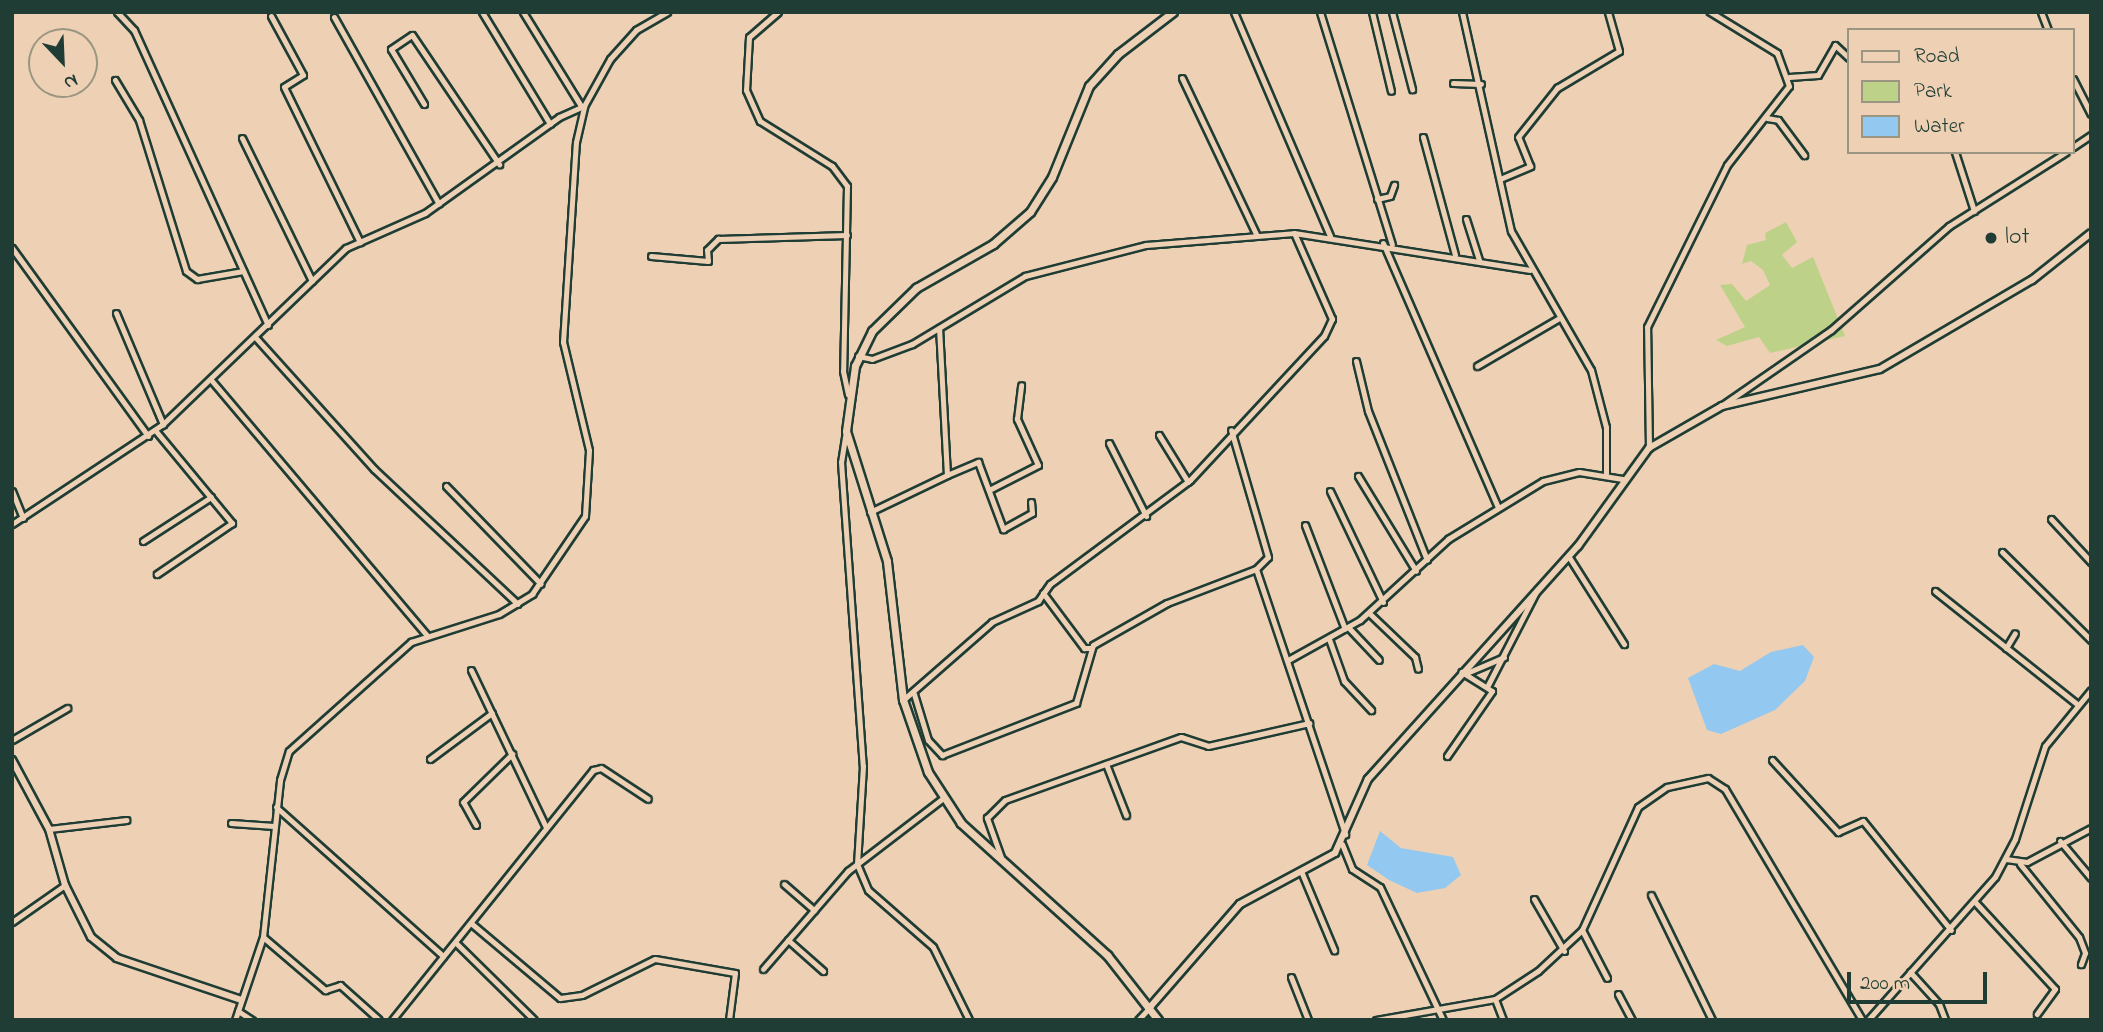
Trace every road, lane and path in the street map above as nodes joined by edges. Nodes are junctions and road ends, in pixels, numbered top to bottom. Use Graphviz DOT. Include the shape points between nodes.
graph roads {
  1 [pos="117,12"];
  2 [pos="482,12"];
  3 [pos="523,12"];
  4 [pos="667,12"];
  5 [pos="763,12"];
  6 [pos="778,12"];
  7 [pos="1173,12"];
  8 [pos="1234,12"];
  9 [pos="1320,12"];
  10 [pos="1372,12"];
  11 [pos="1392,12"];
  12 [pos="1462,12"];
  13 [pos="1608,12"];
  14 [pos="1710,12"];
  15 [pos="271,16"];
  16 [pos="334,17"];
  17 [pos="766,19"];
  18 [pos="1848,57"];
  19 [pos="1789,77"];
  20 [pos="1182,79"];
  21 [pos="115,80"];
  22 [pos="1453,83"];
  23 [pos="2075,83"];
  24 [pos="1481,84"];
  25 [pos="1412,89"];
  26 [pos="1391,90"];
  27 [pos="424,104"];
  28 [pos="582,106"];
  29 [pos="2091,114"];
  30 [pos="1767,118"];
  31 [pos="550,124"];
  32 [pos="2091,135"];
  33 [pos="1423,137"];
  34 [pos="242,138"];
  35 [pos="2075,146"];
  36 [pos="1956,154"];
  37 [pos="2063,154"];
  38 [pos="1804,155"];
  39 [pos="499,164"];
  40 [pos="1500,179"];
  41 [pos="1394,185"];
  42 [pos="1377,199"];
  43 [pos="439,204"];
  44 [pos="1974,211"];
  45 [pos="1466,219"];
  46 [pos="1294,233"];
  47 [pos="2091,233"];
  48 [pos="1256,234"];
  49 [pos="848,235"];
  50 [pos="1329,236"];
  51 [pos="360,242"];
  52 [pos="1383,243"];
  53 [pos="1392,244"];
  54 [pos="12,248"];
  55 [pos="1455,255"];
  56 [pos="651,256"];
  57 [pos="1479,260"];
  58 [pos="1530,270"];
  59 [pos="243,271"];
  60 [pos="312,281"];
  61 [pos="116,313"];
  62 [pos="1559,318"];
  63 [pos="268,325"];
  64 [pos="939,328"];
  65 [pos="256,338"];
  66 [pos="858,356"];
  67 [pos="1356,361"];
  68 [pos="1477,366"];
  69 [pos="212,381"];
  70 [pos="1021,385"];
  71 [pos="848,394"];
  72 [pos="1722,406"];
  73 [pos="163,424"];
  74 [pos="155,430"];
  75 [pos="1231,430"];
  76 [pos="846,431"];
  77 [pos="1159,435"];
  78 [pos="148,436"];
  79 [pos="1110,443"];
  80 [pos="1649,448"];
  81 [pos="1606,473"];
  82 [pos="947,475"];
  83 [pos="1358,476"];
  84 [pos="1622,479"];
  85 [pos="1188,482"];
  86 [pos="446,486"];
  87 [pos="989,490"];
  88 [pos="12,491"];
  89 [pos="1329,491"];
  90 [pos="211,497"];
  91 [pos="1031,502"];
  92 [pos="1498,507"];
  93 [pos="870,512"];
  94 [pos="1146,516"];
  95 [pos="23,518"];
  96 [pos="2051,519"];
  97 [pos="12,524"];
  98 [pos="1305,525"];
  99 [pos="143,541"];
  100 [pos="2002,552"];
  101 [pos="1569,557"];
  102 [pos="1427,560"];
  103 [pos="2091,562"];
  104 [pos="1256,569"];
  105 [pos="1416,571"];
  106 [pos="157,574"];
  107 [pos="541,583"];
  108 [pos="1537,590"];
  109 [pos="1935,592"];
  110 [pos="1043,593"];
  111 [pos="1383,602"];
  112 [pos="518,604"];
  113 [pos="1369,613"];
  114 [pos="1347,628"];
  115 [pos="2015,633"];
  116 [pos="426,635"];
  117 [pos="1329,639"];
  118 [pos="2091,640"];
  119 [pos="1624,644"];
  120 [pos="1091,648"];
  121 [pos="2006,648"];
  122 [pos="1504,657"];
  123 [pos="1288,660"];
  124 [pos="1379,660"];
  125 [pos="1418,669"];
  126 [pos="471,670"];
  127 [pos="1464,673"];
  128 [pos="1488,685"];
  129 [pos="2091,690"];
  130 [pos="914,694"];
  131 [pos="903,700"];
  132 [pos="2077,704"];
  133 [pos="67,708"];
  134 [pos="1371,710"];
  135 [pos="492,713"];
  136 [pos="1309,723"];
  137 [pos="12,740"];
  138 [pos="512,754"];
  139 [pos="1447,756"];
  140 [pos="430,759"];
  141 [pos="12,760"];
  142 [pos="1772,760"];
  143 [pos="1106,764"];
  144 [pos="943,798"];
  145 [pos="648,799"];
  146 [pos="276,807"];
  147 [pos="1126,814"];
  148 [pos="127,820"];
  149 [pos="231,823"];
  150 [pos="476,825"];
  151 [pos="274,826"];
  152 [pos="546,827"];
  153 [pos="2091,828"];
  154 [pos="49,829"];
  155 [pos="1345,834"];
  156 [pos="2060,841"];
  157 [pos="1342,844"];
  158 [pos="2006,859"];
  159 [pos="1002,860"];
  160 [pos="858,864"];
  161 [pos="2020,864"];
  162 [pos="1301,871"];
  163 [pos="2091,878"];
  164 [pos="784,884"];
  165 [pos="65,885"];
  166 [pos="1651,895"];
  167 [pos="1534,900"];
  168 [pos="1975,902"];
  169 [pos="814,910"];
  170 [pos="12,922"];
  171 [pos="472,924"];
  172 [pos="1582,930"];
  173 [pos="1951,930"];
  174 [pos="263,937"];
  175 [pos="788,940"];
  176 [pos="457,944"];
  177 [pos="1334,950"];
  178 [pos="1564,951"];
  179 [pos="443,956"];
  180 [pos="2081,964"];
  181 [pos="763,969"];
  182 [pos="823,971"];
  183 [pos="1910,972"];
  184 [pos="1291,977"];
  185 [pos="1607,978"];
  186 [pos="1618,993"];
  187 [pos="1495,999"];
  188 [pos="241,1000"];
  189 [pos="1151,1006"];
  190 [pos="1437,1008"];
  191 [pos="238,1011"];
  192 [pos="2037,1014"];
  193 [pos="235,1020"];
  194 [pos="252,1020"];
  195 [pos="379,1020"];
  196 [pos="391,1020"];
  197 [pos="534,1020"];
  198 [pos="729,1020"];
  199 [pos="969,1020"];
  200 [pos="1138,1020"];
  201 [pos="1158,1020"];
  202 [pos="1308,1020"];
  203 [pos="1376,1020"];
  204 [pos="1443,1020"];
  205 [pos="1503,1020"];
  206 [pos="1632,1020"];
  207 [pos="1712,1020"];
  208 [pos="1862,1020"];
  209 [pos="1868,1020"];
  210 [pos="1945,1020"];
  1 -- 59 [label="street" via="134,30"];
  2 -- 31 [label="street"];
  3 -- 28 [label="street"];
  4 -- 28 [label="street" via="622,43"];
  5 -- 17 [label="street"];
  6 -- 17 [label="street"];
  7 -- 66 [label="main road" via="1118,54 1089,86 1052,177 1030,212 1000,239 898,301"];
  8 -- 50 [label="street"];
  9 -- 42 [label="street"];
  10 -- 26 [label="street"];
  11 -- 25 [label="street"];
  12 -- 24 [label="street"];
  13 -- 40 [label="street" via="1619,51 1558,88 1518,137 1530,166"];
  14 -- 19 [label="street" via="1768,46"];
  15 -- 51 [label="street" via="303,75 284,87"];
  16 -- 43 [label="street"];
  17 -- 49 [label="street" via="744,52 750,106 776,134 842,176"];
  18 -- 19 [label="street" via="1835,45 1818,75"];
  19 -- 30 [label="street"];
  20 -- 48 [label="street"];
  21 -- 59 [label="street" via="139,120 186,271 197,279"];
  22 -- 24 [label="street"];
  23 -- 29 [label="street"];
  24 -- 40 [label="street"];
  27 -- 39 [label="street" via="391,51 412,35"];
  28 -- 31 [label="street"];
  28 -- 107 [label="street" via="563,342 589,450 589,502 568,549"];
  30 -- 38 [label="street" via="1779,120"];
  30 -- 80 [label="street" via="1743,138 1727,165 1647,327"];
  31 -- 39 [label="street"];
  32 -- 35 [label="street"];
  33 -- 55 [label="street"];
  34 -- 60 [label="street"];
  36 -- 44 [label="street"];
  37 -- 44 [label="street"];
  39 -- 43 [label="street"];
  40 -- 58 [label="street" via="1511,231"];
  41 -- 42 [label="street" via="1390,196"];
  42 -- 53 [label="street"];
  43 -- 51 [label="street"];
  44 -- 72 [label="street" via="1831,330"];
  45 -- 57 [label="street"];
  46 -- 48 [label="street"];
  46 -- 50 [label="street"];
  46 -- 75 [label="street" via="1331,326"];
  47 -- 72 [label="street" via="2032,280 1880,369"];
  48 -- 64 [label="street" via="1146,245 1049,268 1006,284"];
  49 -- 56 [label="street" via="718,239 707,250 708,261"];
  49 -- 71 [label="street" via="843,371"];
  50 -- 52 [label="street"];
  51 -- 60 [label="street"];
  52 -- 53 [label="street"];
  52 -- 92 [label="street"];
  53 -- 55 [label="street"];
  54 -- 78 [label="street"];
  55 -- 57 [label="street"];
  57 -- 58 [label="street"];
  58 -- 62 [label="street"];
  59 -- 63 [label="street"];
  60 -- 63 [label="street"];
  61 -- 73 [label="street"];
  62 -- 68 [label="street"];
  62 -- 81 [label="street" via="1591,370 1606,427"];
  63 -- 65 [label="street"];
  64 -- 66 [label="street" via="881,357"];
  64 -- 82 [label="street"];
  65 -- 69 [label="street"];
  65 -- 112 [label="street" via="374,469"];
  66 -- 71 [label="main road"];
  67 -- 102 [label="street" via="1368,411"];
  69 -- 73 [label="street"];
  69 -- 116 [label="street"];
  70 -- 87 [label="street" via="1017,419 1038,465"];
  71 -- 76 [label="main road"];
  72 -- 80 [label="street"];
  73 -- 74 [label="street"];
  74 -- 78 [label="street"];
  74 -- 90 [label="street"];
  75 -- 85 [label="street"];
  75 -- 104 [label="street" via="1268,557"];
  76 -- 93 [label="main road"];
  76 -- 160 [label="street" via="841,463 863,766"];
  77 -- 85 [label="street"];
  78 -- 95 [label="street"];
  79 -- 94 [label="street"];
  80 -- 84 [label="street"];
  81 -- 84 [label="street"];
  81 -- 92 [label="street" via="1561,475"];
  82 -- 87 [label="street" via="978,461"];
  82 -- 93 [label="street"];
  83 -- 105 [label="street"];
  84 -- 101 [label="street"];
  85 -- 94 [label="street"];
  86 -- 107 [label="street"];
  87 -- 91 [label="street" via="1003,529 1032,513"];
  88 -- 95 [label="street"];
  89 -- 111 [label="street"];
  90 -- 99 [label="street"];
  90 -- 106 [label="street" via="232,523"];
  92 -- 102 [label="street"];
  93 -- 131 [label="main road" via="891,578"];
  94 -- 110 [label="street"];
  95 -- 97 [label="street"];
  96 -- 103 [label="street"];
  98 -- 114 [label="street"];
  100 -- 118 [label="street"];
  101 -- 108 [label="street"];
  101 -- 119 [label="street"];
  102 -- 105 [label="street"];
  104 -- 120 [label="street" via="1167,603"];
  104 -- 123 [label="street"];
  105 -- 111 [label="street"];
  107 -- 112 [label="street"];
  108 -- 122 [label="street"];
  108 -- 127 [label="street"];
  109 -- 121 [label="street"];
  110 -- 120 [label="street" via="1084,648"];
  110 -- 130 [label="street" via="1019,613 992,622"];
  111 -- 113 [label="street"];
  112 -- 116 [label="street"];
  113 -- 114 [label="street"];
  113 -- 125 [label="street" via="1415,657"];
  114 -- 117 [label="street"];
  114 -- 124 [label="street"];
  115 -- 121 [label="street"];
  116 -- 146 [label="street" via="301,735 282,768"];
  117 -- 123 [label="street"];
  117 -- 134 [label="street" via="1343,681"];
  120 -- 130 [label="street" via="1076,703 942,755 928,740"];
  121 -- 132 [label="street"];
  122 -- 127 [label="street"];
  122 -- 128 [label="street"];
  123 -- 136 [label="street"];
  126 -- 135 [label="street"];
  127 -- 128 [label="street"];
  127 -- 155 [label="street" via="1368,779"];
  128 -- 139 [label="street" via="1488,699"];
  129 -- 132 [label="street"];
  130 -- 131 [label="street"];
  131 -- 144 [label="main road" via="912,737"];
  132 -- 158 [label="street" via="2045,746"];
  133 -- 137 [label="street"];
  135 -- 138 [label="street"];
  135 -- 140 [label="street"];
  136 -- 143 [label="street" via="1208,746 1181,737"];
  136 -- 155 [label="street"];
  138 -- 150 [label="street" via="463,802"];
  138 -- 152 [label="street"];
  141 -- 154 [label="street"];
  142 -- 173 [label="street" via="1839,832 1863,821"];
  143 -- 147 [label="street"];
  143 -- 159 [label="street" via="991,808 988,826 1002,848"];
  144 -- 159 [label="main road"];
  144 -- 160 [label="street"];
  145 -- 152 [label="street" via="597,768"];
  146 -- 151 [label="street"];
  146 -- 179 [label="street"];
  148 -- 154 [label="street"];
  149 -- 151 [label="street"];
  151 -- 174 [label="street"];
  152 -- 171 [label="street"];
  153 -- 156 [label="street"];
  154 -- 165 [label="street"];
  155 -- 157 [label="street"];
  156 -- 161 [label="street"];
  156 -- 163 [label="street"];
  157 -- 162 [label="street"];
  157 -- 190 [label="street" via="1352,869 1380,887"];
  158 -- 161 [label="street"];
  158 -- 168 [label="street"];
  159 -- 189 [label="main road" via="1107,955"];
  160 -- 169 [label="street"];
  160 -- 199 [label="street" via="868,890 933,947"];
  161 -- 180 [label="street" via="2079,937 2085,953"];
  162 -- 177 [label="street"];
  162 -- 189 [label="street" via="1240,904"];
  164 -- 169 [label="street"];
  165 -- 170 [label="street"];
  165 -- 188 [label="street" via="88,932 106,952"];
  166 -- 207 [label="street"];
  167 -- 178 [label="street"];
  168 -- 173 [label="street"];
  168 -- 192 [label="street" via="2054,989"];
  169 -- 175 [label="street"];
  171 -- 176 [label="street"];
  171 -- 198 [label="street" via="561,998 582,995 655,959 735,973"];
  172 -- 178 [label="street"];
  172 -- 185 [label="street"];
  172 -- 208 [label="street" via="1638,807 1667,787 1719,780"];
  173 -- 183 [label="street"];
  174 -- 188 [label="street"];
  174 -- 195 [label="street" via="325,990 340,985"];
  175 -- 181 [label="street"];
  175 -- 182 [label="street"];
  176 -- 179 [label="street"];
  176 -- 197 [label="street"];
  178 -- 187 [label="street"];
  179 -- 196 [label="street"];
  183 -- 209 [label="street"];
  183 -- 210 [label="street" via="1940,1004"];
  184 -- 202 [label="street"];
  186 -- 206 [label="street"];
  187 -- 190 [label="street"];
  187 -- 205 [label="street"];
  188 -- 191 [label="street"];
  189 -- 200 [label="street"];
  189 -- 201 [label="main road"];
  190 -- 203 [label="street"];
  190 -- 204 [label="street"];
  191 -- 193 [label="street"];
  191 -- 194 [label="street"];
}
